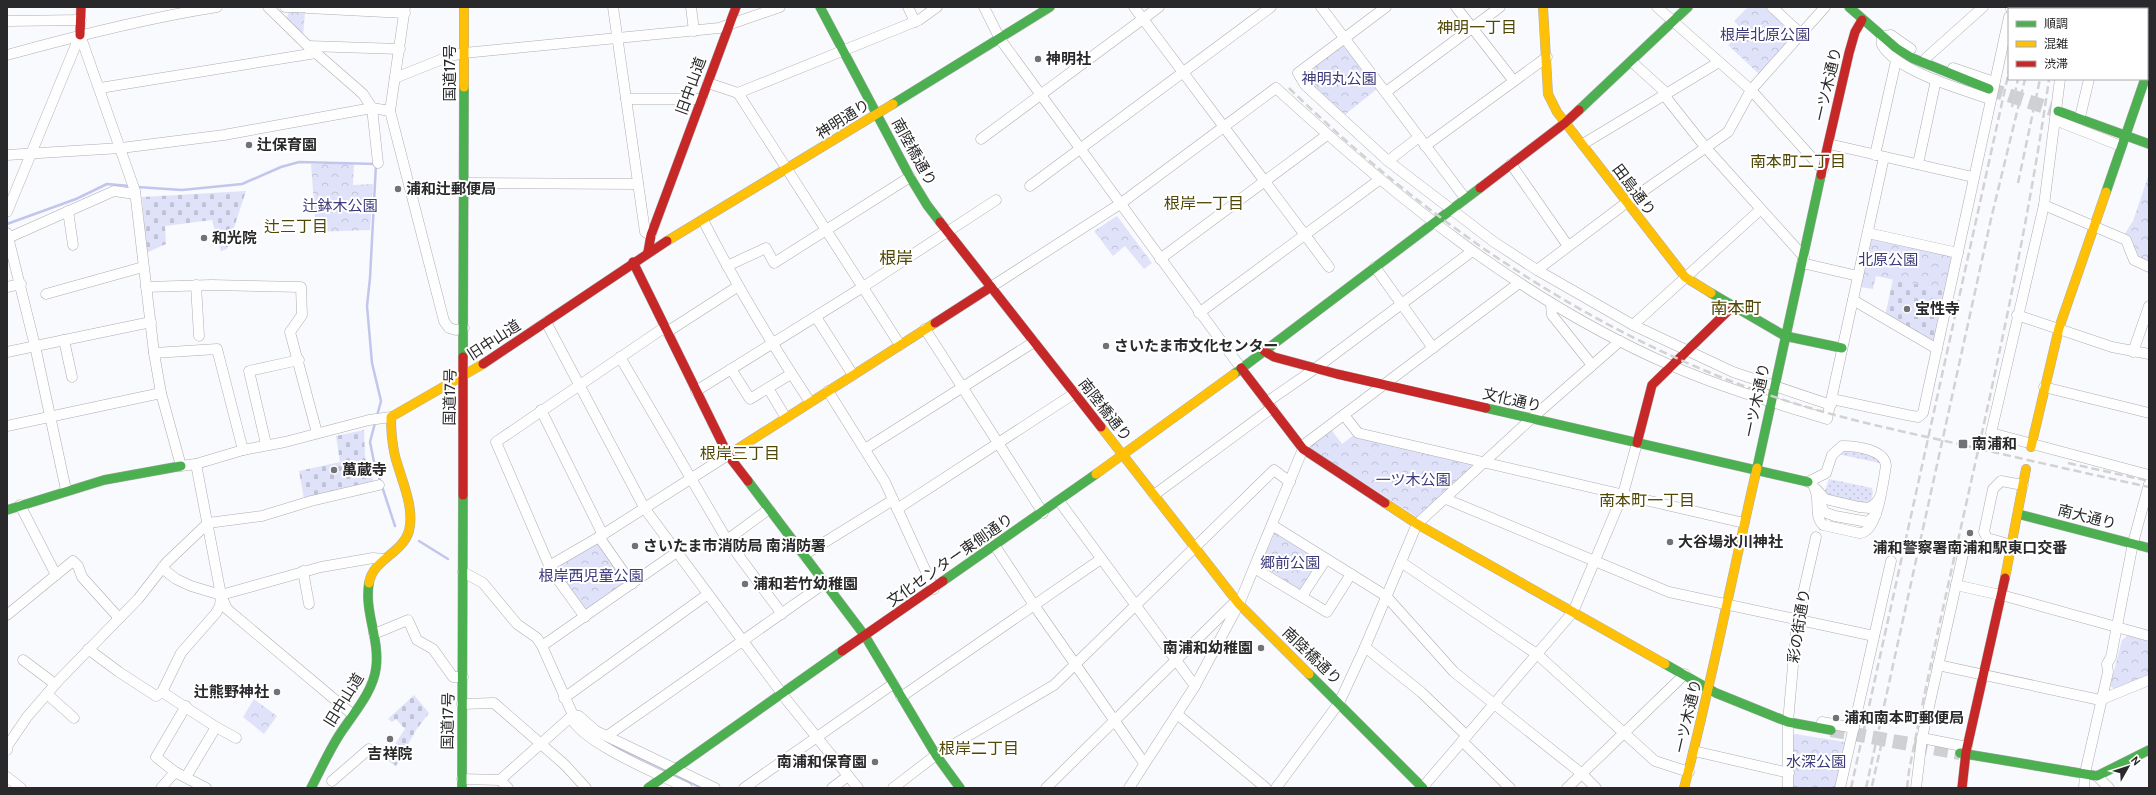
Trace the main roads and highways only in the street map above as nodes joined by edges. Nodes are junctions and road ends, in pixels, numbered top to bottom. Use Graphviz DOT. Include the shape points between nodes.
graph roads {
  1 [pos="81,7"];
  2 [pos="464,7"];
  3 [pos="736,7"];
  4 [pos="820,7"];
  5 [pos="1050,7"];
  6 [pos="1543,7"];
  7 [pos="1688,7"];
  8 [pos="1848,7"];
  9 [pos="1862,20"];
  10 [pos="80,35"];
  11 [pos="2145,80"];
  12 [pos="1992,90"];
  13 [pos="2056,111"];
  14 [pos="877,114"];
  15 [pos="1565,123"];
  16 [pos="2126,132"];
  17 [pos="2149,144"];
  18 [pos="648,252"];
  19 [pos="633,262"];
  20 [pos="991,286"];
  21 [pos="1732,307"];
  22 [pos="1784,336"];
  23 [pos="1842,348"];
  24 [pos="1264,351"];
  25 [pos="1241,368"];
  26 [pos="464,376"];
  27 [pos="1637,443"];
  28 [pos="2031,446"];
  29 [pos="728,455"];
  30 [pos="1123,455"];
  31 [pos="181,466"];
  32 [pos="2026,469"];
  33 [pos="1756,471"];
  34 [pos="1811,485"];
  35 [pos="7,510"];
  36 [pos="2018,514"];
  37 [pos="2149,548"];
  38 [pos="865,636"];
  39 [pos="1709,688"];
  40 [pos="1831,730"];
  41 [pos="2149,750"];
  42 [pos="1964,752"];
  43 [pos="462,784"];
  44 [pos="311,788"];
  45 [pos="648,788"];
  46 [pos="960,788"];
  47 [pos="1422,788"];
  48 [pos="1684,788"];
  49 [pos="1962,788"];
  1 -- 10 [label="main road"];
  2 -- 26 [label="main road, 国道17号"];
  3 -- 18 [label="main road, 旧中山道" via="651,235"];
  4 -- 14 [label="main road, 南陸橋通り"];
  5 -- 14 [label="main road, 神明通り"];
  6 -- 15 [label="main road, 田島通り" via="1548,94 1556,112"];
  7 -- 15 [label="main road, 文化センター東側通り"];
  8 -- 9 [label="main road"];
  9 -- 12 [label="main road" via="1912,58"];
  9 -- 22 [label="main road, 一ツ木通り" via="1855,32 1849,53"];
  11 -- 16 [label="main road"];
  13 -- 16 [label="main road"];
  14 -- 18 [label="main road, 神明通り"];
  14 -- 20 [label="main road, 南陸橋通り" via="927,205"];
  15 -- 21 [label="main road, 田島通り" via="1685,277"];
  15 -- 24 [label="main road, 文化センター東側通り"];
  16 -- 17 [label="main road"];
  16 -- 28 [label="main road" via="2059,328"];
  18 -- 19 [label="main road, 旧中山道"];
  19 -- 26 [label="main road, 旧中山道"];
  19 -- 29 [label="main road"];
  20 -- 29 [label="main road"];
  20 -- 30 [label="main road, 南陸橋通り"];
  21 -- 22 [label="main road, 田島通り"];
  21 -- 27 [label="main road" via="1652,385"];
  22 -- 23 [label="main road, 田島通り"];
  22 -- 33 [label="main road, 一ツ木通り"];
  24 -- 25 [label="main road, 文化センター東側通り"];
  24 -- 27 [label="main road, 文化通り" via="1274,357 1383,385"];
  25 -- 30 [label="main road, 文化センター東側通り"];
  25 -- 39 [label="main road" via="1303,449 1417,524"];
  26 -- 43 [label="main road, 国道17号"];
  26 -- 44 [label="main road, 旧中山道" via="391,417 390,437 407,498 410,525 404,540 383,559 371,575 368,591 369,614 379,654 376,675 321,766"];
  27 -- 33 [label="main road, 文化通り"];
  29 -- 38 [label="main road"];
  30 -- 38 [label="main road, 文化センター東側通り"];
  30 -- 47 [label="main road, 南陸橋通り" via="1238,602"];
  31 -- 35 [label="main road" via="104,480"];
  32 -- 36 [label="main road"];
  33 -- 34 [label="main road, 文化通り"];
  33 -- 39 [label="main road, 一ツ木通り"];
  36 -- 37 [label="main road, 南大通り"];
  36 -- 42 [label="main road"];
  38 -- 45 [label="main road, 文化センター東側通り"];
  38 -- 46 [label="main road" via="936,755"];
  39 -- 40 [label="main road" via="1718,694 1788,719"];
  39 -- 48 [label="main road, 一ツ木通り"];
  41 -- 42 [label="main road" via="2097,776"];
  42 -- 49 [label="main road"];
}
